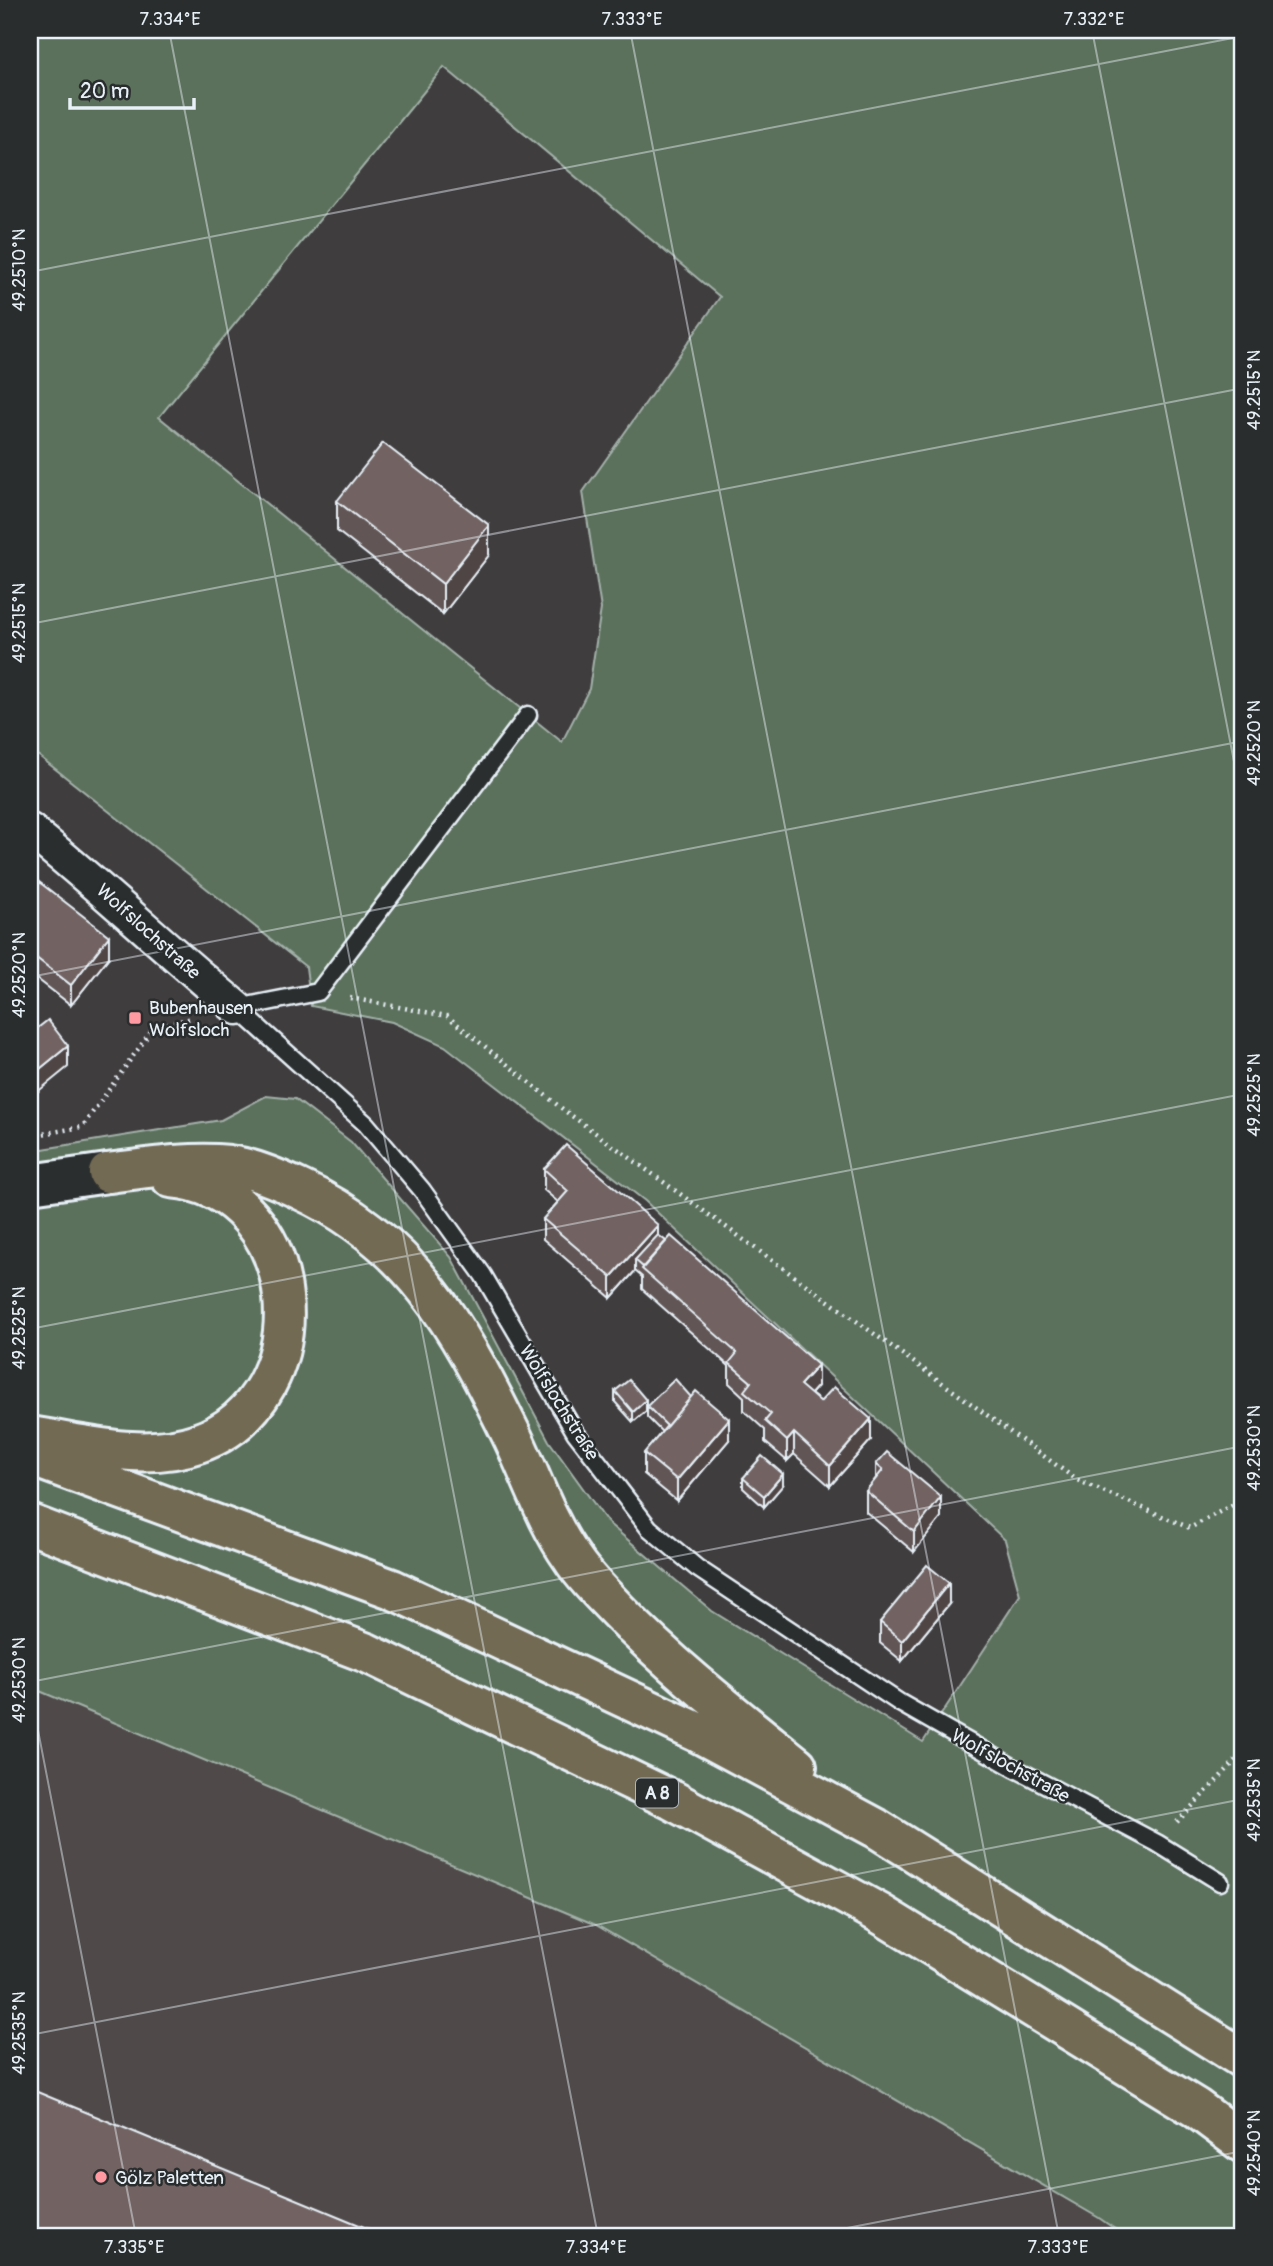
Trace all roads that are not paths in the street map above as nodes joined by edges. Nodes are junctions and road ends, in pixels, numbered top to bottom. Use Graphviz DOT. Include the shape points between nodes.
graph roads {
  1 [pos="528,715"];
  2 [pos="30,830"];
  3 [pos="237,1008"];
  4 [pos="108,1173"];
  5 [pos="30,1184"];
  6 [pos="30,1436"];
  7 [pos="30,1456"];
  8 [pos="30,1524"];
  9 [pos="876,1828"];
  10 [pos="1220,1882"];
  11 [pos="1243,2059"];
  12 [pos="1243,2144"];
  1 -- 3 [label="lane" via="318,992"];
  2 -- 3 [label="street, Wolfslochstraße"];
  3 -- 10 [label="lane, Wolfslochstraße" via="366,1124 422,1190 483,1275 575,1432 649,1528 697,1568 900,1703"];
  4 -- 5 [label="street"];
  4 -- 6 [label="highway" via="195,1180 230,1197 256,1224 273,1253 281,1282 285,1311 279,1361 249,1412 199,1443 144,1452"];
  4 -- 9 [label="highway" via="187,1163 232,1165 283,1181 327,1202 375,1235 422,1281 449,1321 480,1372 572,1558 664,1655 711,1697"];
  7 -- 9 [label="highway" via="392,1589 697,1732"];
  8 -- 12 [label="highway, A 8" via="367,1653 672,1800 879,1913 1196,2108"];
  9 -- 11 [label="highway"];
}
